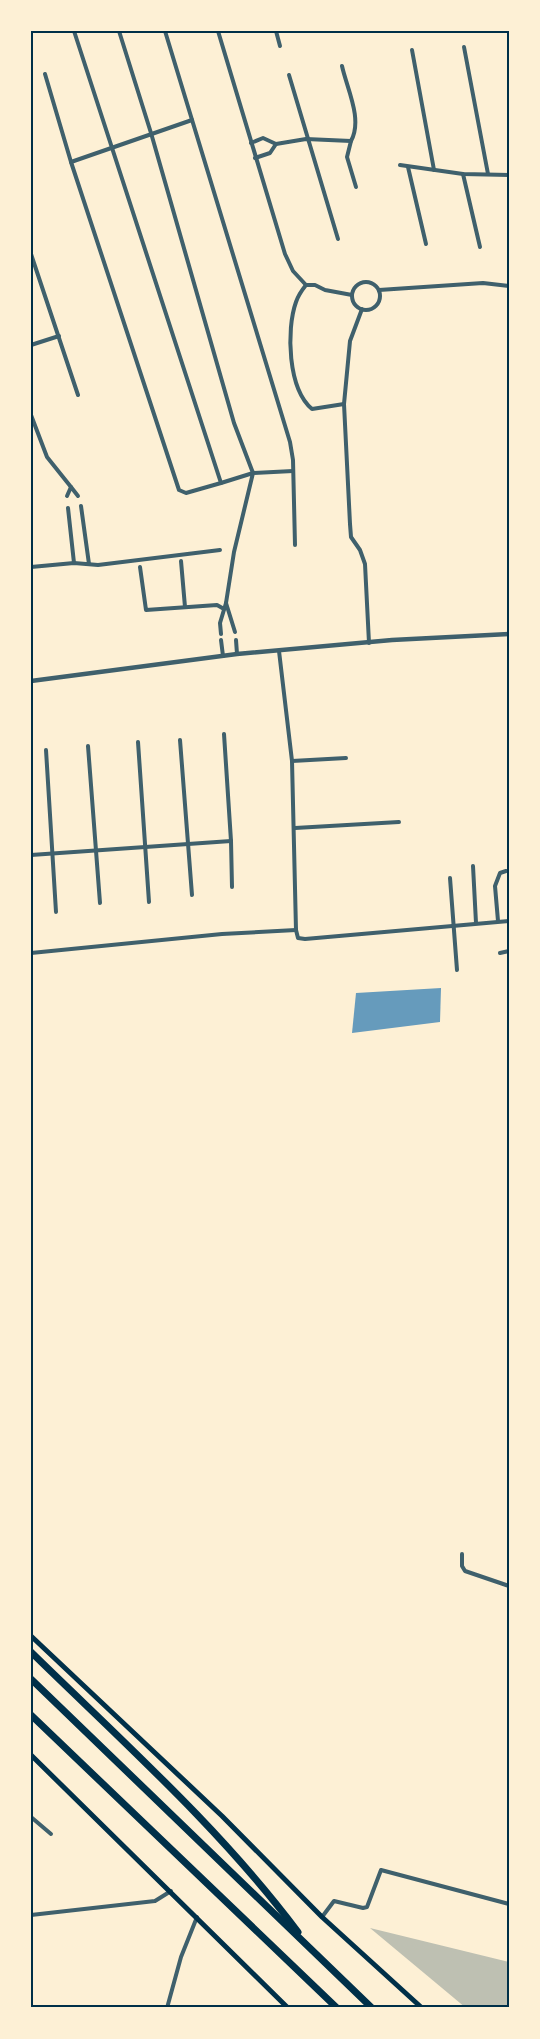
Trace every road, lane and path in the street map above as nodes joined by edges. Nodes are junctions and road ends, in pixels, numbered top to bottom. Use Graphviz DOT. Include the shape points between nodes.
graph roads {
  1 [pos="74,31"];
  2 [pos="119,31"];
  3 [pos="165,31"];
  4 [pos="218,31"];
  5 [pos="276,31"];
  6 [pos="280,46"];
  7 [pos="464,46"];
  8 [pos="412,50"];
  9 [pos="342,66"];
  10 [pos="45,74"];
  11 [pos="289,75"];
  12 [pos="192,120"];
  13 [pos="151,133"];
  14 [pos="306,139"];
  15 [pos="351,142"];
  16 [pos="250,143"];
  17 [pos="276,144"];
  18 [pos="111,148"];
  19 [pos="255,158"];
  20 [pos="71,162"];
  21 [pos="400,165"];
  22 [pos="408,166"];
  23 [pos="434,170"];
  24 [pos="463,174"];
  25 [pos="488,174"];
  26 [pos="509,175"];
  27 [pos="356,188"];
  28 [pos="338,239"];
  29 [pos="426,244"];
  30 [pos="480,247"];
  31 [pos="31,254"];
  32 [pos="306,285"];
  33 [pos="509,286"];
  34 [pos="379,290"];
  35 [pos="352,295"];
  36 [pos="362,309"];
  37 [pos="59,336"];
  38 [pos="31,345"];
  39 [pos="78,395"];
  40 [pos="344,404"];
  41 [pos="31,415"];
  42 [pos="294,471"];
  43 [pos="253,473"];
  44 [pos="221,483"];
  45 [pos="71,488"];
  46 [pos="67,496"];
  47 [pos="78,496"];
  48 [pos="81,506"];
  49 [pos="68,508"];
  50 [pos="294,546"];
  51 [pos="220,550"];
  52 [pos="181,562"];
  53 [pos="74,563"];
  54 [pos="89,564"];
  55 [pos="31,567"];
  56 [pos="140,567"];
  57 [pos="226,603"];
  58 [pos="185,607"];
  59 [pos="224,609"];
  60 [pos="234,632"];
  61 [pos="221,634"];
  62 [pos="509,634"];
  63 [pos="221,640"];
  64 [pos="236,640"];
  65 [pos="369,643"];
  66 [pos="280,651"];
  67 [pos="237,654"];
  68 [pos="223,656"];
  69 [pos="31,681"];
  70 [pos="224,734"];
  71 [pos="180,740"];
  72 [pos="138,742"];
  73 [pos="88,746"];
  74 [pos="46,750"];
  75 [pos="346,758"];
  76 [pos="292,762"];
  77 [pos="399,822"];
  78 [pos="295,828"];
  79 [pos="231,841"];
  80 [pos="190,845"];
  81 [pos="146,848"];
  82 [pos="96,849"];
  83 [pos="53,853"];
  84 [pos="31,855"];
  85 [pos="473,866"];
  86 [pos="506,871"];
  87 [pos="450,878"];
  88 [pos="232,887"];
  89 [pos="192,895"];
  90 [pos="150,902"];
  91 [pos="100,903"];
  92 [pos="56,912"];
  93 [pos="498,921"];
  94 [pos="509,921"];
  95 [pos="476,923"];
  96 [pos="455,925"];
  97 [pos="296,930"];
  98 [pos="509,951"];
  99 [pos="31,953"];
  100 [pos="500,953"];
  101 [pos="457,970"];
  102 [pos="462,1554"];
  103 [pos="509,1586"];
  104 [pos="31,1636"];
  105 [pos="31,1652"];
  106 [pos="31,1679"];
  107 [pos="31,1715"];
  108 [pos="31,1755"];
  109 [pos="31,1817"];
  110 [pos="51,1834"];
  111 [pos="171,1892"];
  112 [pos="509,1904"];
  113 [pos="31,1915"];
  114 [pos="197,1917"];
  115 [pos="322,1917"];
  116 [pos="312,1950"];
  117 [pos="167,2008"];
  118 [pos="288,2008"];
  119 [pos="337,2008"];
  120 [pos="372,2008"];
  121 [pos="422,2008"];
  1 -- 18 [label="street"];
  2 -- 13 [label="street"];
  3 -- 12 [label="street"];
  4 -- 16 [label="street"];
  5 -- 6 [label="street"];
  7 -- 25 [label="street"];
  8 -- 23 [label="street"];
  9 -- 15 [label="street" via="356,116"];
  10 -- 20 [label="street"];
  11 -- 14 [label="street"];
  12 -- 13 [label="street"];
  12 -- 42 [label="street" via="290,442"];
  13 -- 18 [label="street"];
  13 -- 43 [label="street" via="234,423"];
  14 -- 15 [label="street"];
  14 -- 17 [label="street"];
  14 -- 28 [label="street"];
  15 -- 27 [label="street" via="347,158"];
  16 -- 17 [label="street" via="263,138"];
  16 -- 19 [label="street"];
  17 -- 19 [label="street" via="270,153"];
  18 -- 20 [label="street"];
  18 -- 44 [label="street"];
  19 -- 32 [label="street" via="285,254 293,271"];
  20 -- 44 [label="street" via="179,490 186,493"];
  21 -- 22 [label="street"];
  22 -- 23 [label="street"];
  22 -- 29 [label="street"];
  23 -- 24 [label="street"];
  24 -- 25 [label="street"];
  24 -- 30 [label="street"];
  25 -- 26 [label="street"];
  31 -- 37 [label="street"];
  32 -- 35 [label="street"];
  32 -- 40 [label="street" via="296,300 290,325 290,345 299,387 304,402 312,409"];
  33 -- 34 [label="street" via="483,283"];
  34 -- 35 [label="street" via="373,283 364,281 355,286"];
  34 -- 36 [label="street" via="378,304 371,309"];
  35 -- 36 [label="street" via="354,304"];
  36 -- 40 [label="street" via="350,342"];
  37 -- 38 [label="street"];
  37 -- 39 [label="street"];
  40 -- 65 [label="street" via="351,537 365,564"];
  41 -- 45 [label="street" via="47,457"];
  42 -- 43 [label="street"];
  42 -- 50 [label="street"];
  43 -- 44 [label="street"];
  43 -- 57 [label="street" via="234,552"];
  45 -- 46 [label="street"];
  45 -- 47 [label="street"];
  48 -- 54 [label="street"];
  49 -- 53 [label="street"];
  51 -- 54 [label="street" via="98,566"];
  52 -- 58 [label="street"];
  53 -- 54 [label="street"];
  53 -- 55 [label="street"];
  56 -- 58 [label="street" via="146,610"];
  57 -- 59 [label="street"];
  57 -- 60 [label="street"];
  58 -- 59 [label="street" via="217,605"];
  59 -- 61 [label="street"];
  62 -- 65 [label="street"];
  63 -- 68 [label="street"];
  64 -- 67 [label="street"];
  65 -- 66 [label="street"];
  66 -- 67 [label="street"];
  66 -- 76 [label="street"];
  67 -- 68 [label="street"];
  68 -- 69 [label="street"];
  70 -- 79 [label="street"];
  71 -- 80 [label="street"];
  72 -- 81 [label="street"];
  73 -- 82 [label="street"];
  74 -- 83 [label="street"];
  75 -- 76 [label="street"];
  76 -- 78 [label="street"];
  77 -- 78 [label="street"];
  78 -- 97 [label="street"];
  79 -- 80 [label="street"];
  79 -- 88 [label="street"];
  80 -- 81 [label="street"];
  80 -- 89 [label="street"];
  81 -- 82 [label="street"];
  81 -- 90 [label="street"];
  82 -- 83 [label="street"];
  82 -- 91 [label="street"];
  83 -- 84 [label="street"];
  83 -- 92 [label="street"];
  85 -- 95 [label="street"];
  86 -- 93 [label="street" via="500,873 495,886"];
  87 -- 96 [label="street"];
  93 -- 94 [label="street"];
  93 -- 95 [label="street"];
  95 -- 96 [label="street"];
  96 -- 97 [label="street" via="305,940 298,938"];
  96 -- 101 [label="street"];
  97 -- 99 [label="street" via="231,933"];
  98 -- 100 [label="street"];
  102 -- 103 [label="street" via="465,1571"];
  104 -- 115 [label="main road" via="222,1816"];
  105 -- 116 [label="highway" via="134,1749 221,1838"];
  106 -- 116 [label="highway"];
  107 -- 119 [label="highway"];
  108 -- 111 [label="main road"];
  109 -- 110 [label="street"];
  111 -- 113 [label="street" via="155,1902"];
  111 -- 114 [label="main road"];
  112 -- 115 [label="street" via="381,1870 367,1907 334,1901"];
  114 -- 117 [label="street" via="181,1957"];
  114 -- 118 [label="main road"];
  115 -- 121 [label="main road"];
  116 -- 120 [label="highway"];
}
